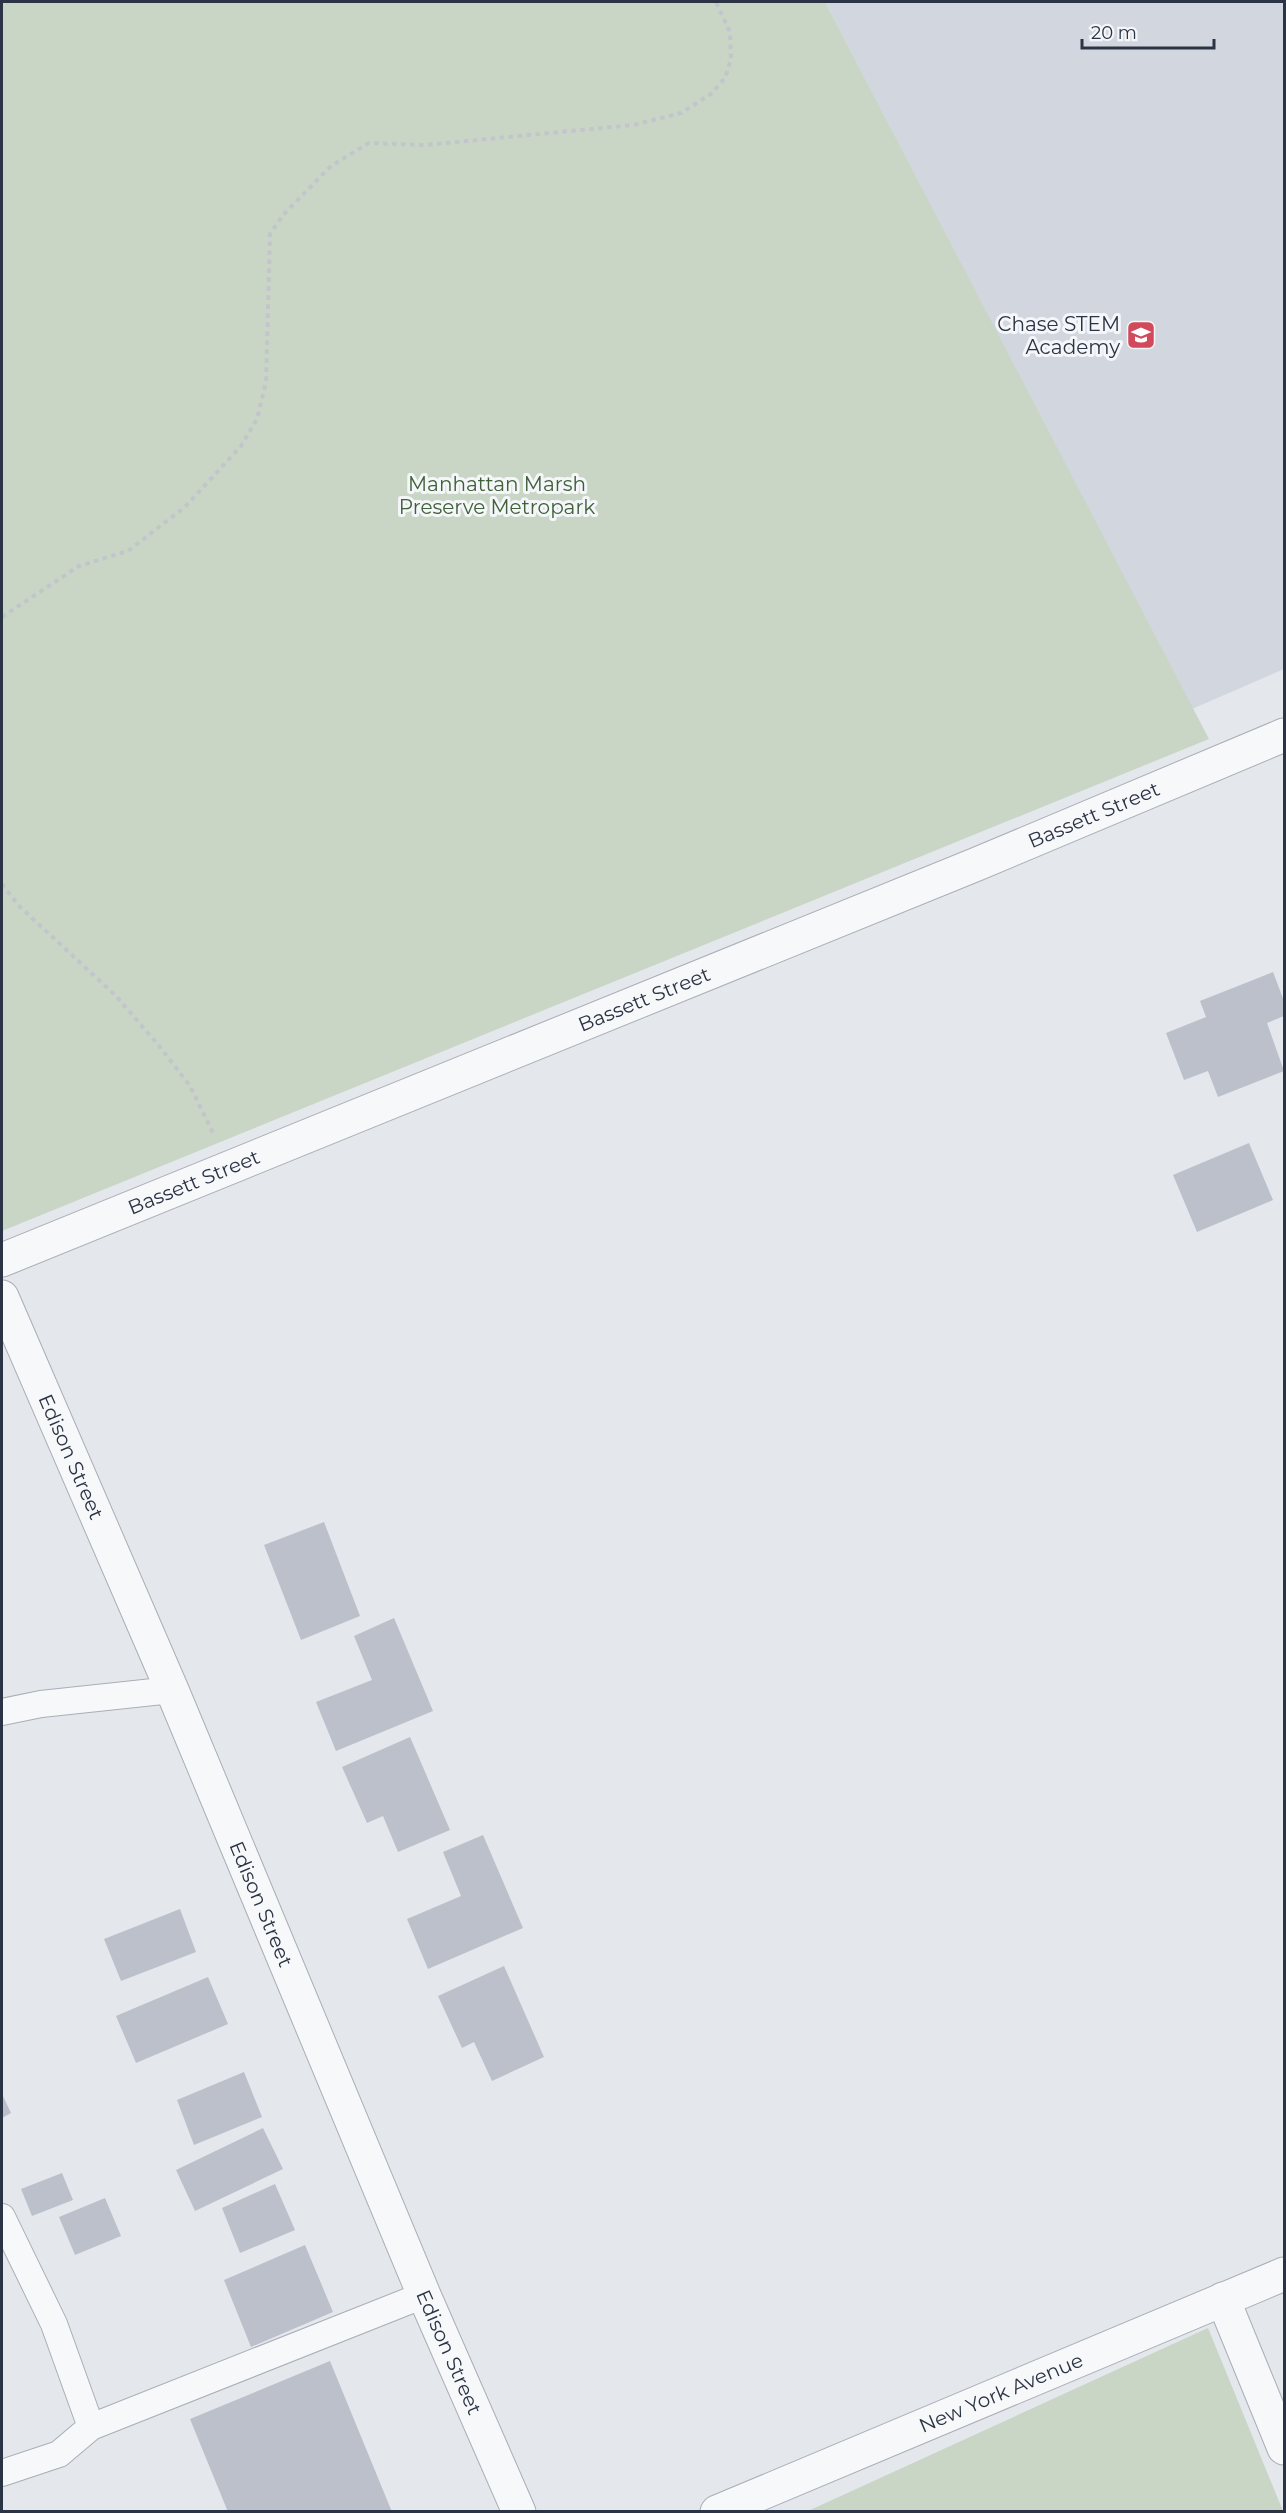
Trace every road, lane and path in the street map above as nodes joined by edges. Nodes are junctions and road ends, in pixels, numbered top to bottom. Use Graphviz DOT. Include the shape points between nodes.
graph roads {
  1 [pos="716,2"];
  2 [pos="2,617"];
  3 [pos="1284,735"];
  4 [pos="2,884"];
  5 [pos="230,1168"];
  6 [pos="2,1260"];
  7 [pos="2,1297"];
  8 [pos="172,1690"];
  9 [pos="2,1712"];
  10 [pos="2,2217"];
  11 [pos="1284,2274"];
  12 [pos="424,2295"];
  13 [pos="1223,2299"];
  14 [pos="91,2427"];
  15 [pos="1284,2448"];
  16 [pos="2,2473"];
  17 [pos="519,2511"];
  18 [pos="717,2511"];
  1 -- 2 [label="path" via="730,33 731,59 725,78 711,94 681,113 633,125 425,145 369,143 331,166 283,215 270,234 266,382 257,419 241,446 185,507 128,550 79,566"];
  3 -- 5 [label="street, Bassett Street"];
  4 -- 5 [label="path" via="18,905 116,996 160,1047 190,1086"];
  5 -- 6 [label="street, Bassett Street"];
  7 -- 8 [label="street, Edison Street"];
  8 -- 9 [label="lane" via="40,1704"];
  8 -- 12 [label="street, Edison Street"];
  10 -- 14 [label="lane" via="54,2324"];
  11 -- 13 [label="street, New York Avenue"];
  12 -- 14 [label="lane"];
  12 -- 17 [label="street, Edison Street"];
  13 -- 15 [label="street"];
  13 -- 18 [label="street, New York Avenue"];
  14 -- 16 [label="lane" via="59,2454"];
}
